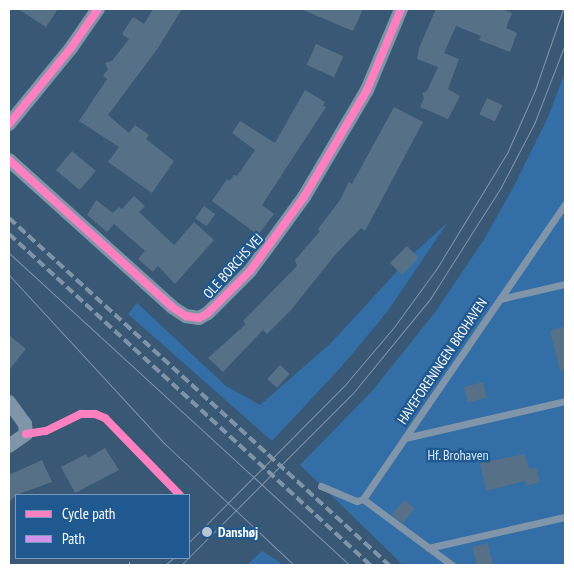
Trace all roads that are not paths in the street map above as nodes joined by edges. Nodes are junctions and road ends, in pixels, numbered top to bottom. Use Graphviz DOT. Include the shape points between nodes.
graph roads {
  1 [pos="98,9"];
  2 [pos="401,9"];
  3 [pos="9,124"];
  4 [pos="9,160"];
  5 [pos="565,204"];
  6 [pos="565,284"];
  7 [pos="500,299"];
  8 [pos="9,402"];
  9 [pos="565,402"];
  10 [pos="405,438"];
  11 [pos="9,446"];
  12 [pos="321,486"];
  13 [pos="363,499"];
  14 [pos="565,517"];
  15 [pos="428,548"];
  16 [pos="452,565"];
  1 -- 3 [label="street" via="71,48"];
  2 -- 4 [label="street, OLE BORCHS VEJ" via="367,90 304,197 250,271 208,313 198,318 186,316 172,307"];
  5 -- 7 [label="lane, HAVEFORENINGEN BROHAVEN"];
  6 -- 7 [label="lane, HAVEFORENINGEN BROHAVEN"];
  7 -- 10 [label="lane, HAVEFORENINGEN BROHAVEN"];
  8 -- 11 [label="street" via="25,424 26,434"];
  9 -- 10 [label="lane, HAVEFORENINGEN BROHAVEN"];
  10 -- 13 [label="lane, HAVEFORENINGEN BROHAVEN"];
  12 -- 13 [label="lane" via="357,501"];
  13 -- 15 [label="lane"];
  14 -- 15 [label="lane"];
  15 -- 16 [label="lane"];
}
